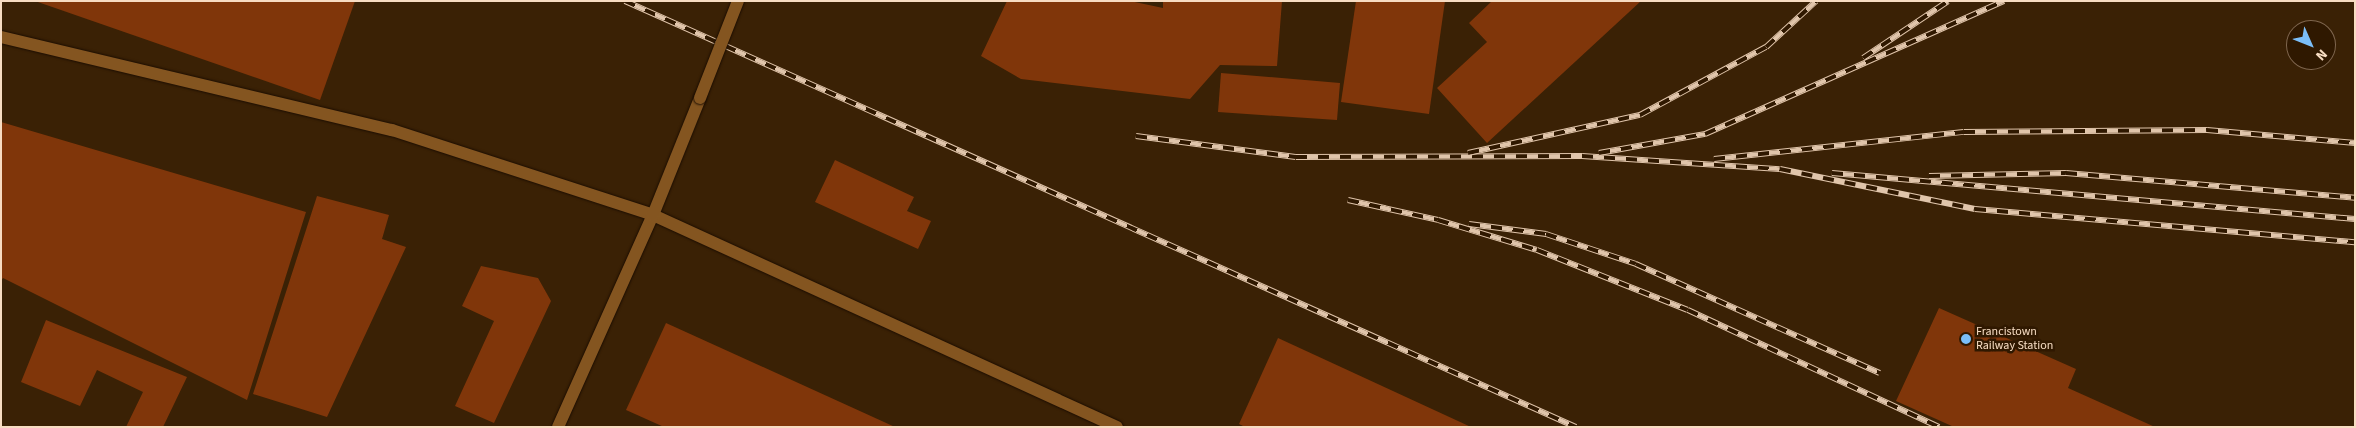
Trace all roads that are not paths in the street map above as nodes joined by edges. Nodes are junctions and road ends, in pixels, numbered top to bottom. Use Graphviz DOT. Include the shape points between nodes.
graph roads {
  1 [pos="738,1"];
  2 [pos="1,37"];
  3 [pos="653,215"];
  4 [pos="558,427"];
  5 [pos="1117,427"];
  1 -- 3 [label="lane, bridge"];
  2 -- 3 [label="lane" via="392,130"];
  3 -- 4 [label="lane"];
  3 -- 5 [label="lane"];
}
